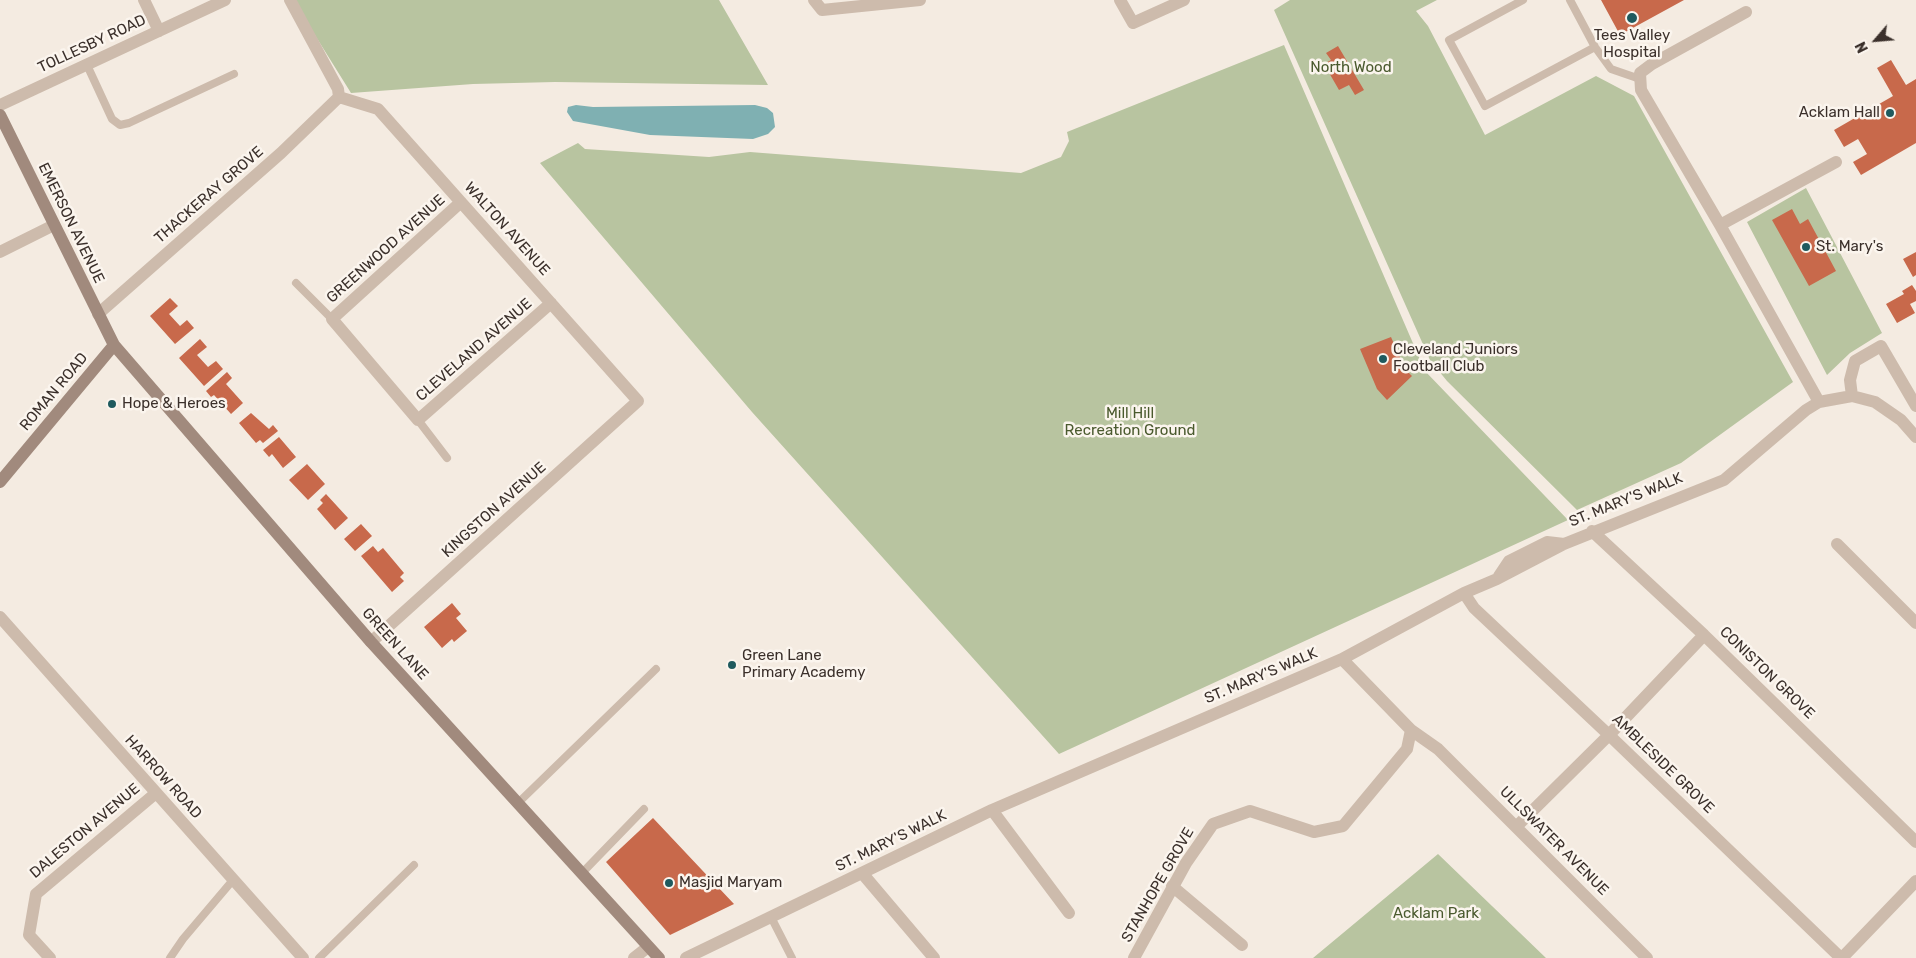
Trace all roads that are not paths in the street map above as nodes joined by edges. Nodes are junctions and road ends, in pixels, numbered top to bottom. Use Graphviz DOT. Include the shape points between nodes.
graph roads {
  1 [pos="144,0"];
  2 [pos="225,0"];
  3 [pos="290,0"];
  4 [pos="814,0"];
  5 [pos="920,0"];
  6 [pos="1120,0"];
  7 [pos="1184,0"];
  8 [pos="1523,0"];
  9 [pos="1570,0"];
  10 [pos="1746,12"];
  11 [pos="158,31"];
  12 [pos="1595,47"];
  13 [pos="88,65"];
  14 [pos="234,74"];
  15 [pos="1640,79"];
  16 [pos="339,97"];
  17 [pos="0,105"];
  18 [pos="0,116"];
  19 [pos="5,137"];
  20 [pos="1836,162"];
  21 [pos="461,202"];
  22 [pos="54,225"];
  23 [pos="1720,225"];
  24 [pos="0,252"];
  25 [pos="296,283"];
  26 [pos="551,303"];
  27 [pos="98,314"];
  28 [pos="332,319"];
  29 [pos="114,345"];
  30 [pos="1852,396"];
  31 [pos="638,401"];
  32 [pos="1819,402"];
  33 [pos="1916,406"];
  34 [pos="418,420"];
  35 [pos="1916,437"];
  36 [pos="448,458"];
  37 [pos="0,482"];
  38 [pos="1592,531"];
  39 [pos="1837,544"];
  40 [pos="1464,593"];
  41 [pos="0,617"];
  42 [pos="1916,623"];
  43 [pos="1704,635"];
  44 [pos="371,642"];
  45 [pos="1342,659"];
  46 [pos="656,669"];
  47 [pos="1411,730"];
  48 [pos="1610,735"];
  49 [pos="156,793"];
  50 [pos="518,803"];
  51 [pos="644,809"];
  52 [pos="992,810"];
  53 [pos="1517,826"];
  54 [pos="1916,842"];
  55 [pos="414,866"];
  56 [pos="582,873"];
  57 [pos="862,873"];
  58 [pos="233,880"];
  59 [pos="1916,881"];
  60 [pos="1172,886"];
  61 [pos="1069,913"];
  62 [pos="771,917"];
  63 [pos="1242,945"];
  64 [pos="648,947"];
  65 [pos="50,958"];
  66 [pos="170,958"];
  67 [pos="303,958"];
  68 [pos="319,958"];
  69 [pos="634,958"];
  70 [pos="659,958"];
  71 [pos="686,958"];
  72 [pos="792,958"];
  73 [pos="934,958"];
  74 [pos="1134,958"];
  75 [pos="1647,958"];
  76 [pos="1841,958"];
  1 -- 11 [label="street"];
  2 -- 11 [label="street, TOLLESBY ROAD"];
  3 -- 16 [label="street" via="338,89"];
  4 -- 5 [label="street" via="822,10"];
  6 -- 7 [label="street" via="1133,23"];
  8 -- 12 [label="lane" via="1449,40 1485,106"];
  9 -- 12 [label="lane"];
  10 -- 15 [label="street" via="1652,64 1640,73"];
  11 -- 13 [label="street, TOLLESBY ROAD"];
  12 -- 15 [label="lane" via="1611,69"];
  13 -- 14 [label="lane" via="112,119 120,125"];
  13 -- 17 [label="street, TOLLESBY ROAD"];
  15 -- 23 [label="street" via="1641,90"];
  16 -- 21 [label="street, WALTON AVENUE" via="378,109"];
  16 -- 27 [label="street, THACKERAY GROVE" via="281,154"];
  18 -- 19 [label="street, EMERSON AVENUE"];
  19 -- 22 [label="street, EMERSON AVENUE"];
  20 -- 23 [label="street"];
  21 -- 26 [label="street, WALTON AVENUE"];
  21 -- 28 [label="street, GREENWOOD AVENUE"];
  22 -- 24 [label="street"];
  22 -- 27 [label="street, EMERSON AVENUE"];
  23 -- 32 [label="street"];
  25 -- 28 [label="lane"];
  26 -- 31 [label="street, WALTON AVENUE"];
  26 -- 34 [label="street, CLEVELAND AVENUE"];
  27 -- 29 [label="street, EMERSON AVENUE"];
  28 -- 34 [label="street"];
  29 -- 37 [label="street, ROMAN ROAD"];
  29 -- 44 [label="street, GREEN LANE"];
  30 -- 32 [label="street, ST. MARY'S WALK"];
  30 -- 33 [label="street" via="1850,380 1854,361 1881,346"];
  30 -- 35 [label="street" via="1875,402 1900,420"];
  31 -- 44 [label="street, KINGSTON AVENUE"];
  32 -- 38 [label="street, ST. MARY'S WALK" via="1724,480"];
  34 -- 36 [label="lane"];
  38 -- 40 [label="street, ST. MARY'S WALK"];
  38 -- 43 [label="street, CONISTON GROVE"];
  39 -- 42 [label="street"];
  40 -- 45 [label="street, ST. MARY'S WALK"];
  40 -- 48 [label="street, AMBLESIDE GROVE" via="1474,608"];
  41 -- 49 [label="street, HARROW ROAD"];
  43 -- 48 [label="street"];
  43 -- 54 [label="street, CONISTON GROVE"];
  44 -- 50 [label="street, GREEN LANE"];
  45 -- 47 [label="street"];
  45 -- 52 [label="street, ST. MARY'S WALK"];
  46 -- 50 [label="lane"];
  47 -- 53 [label="street, ULLSWATER AVENUE" via="1438,748"];
  47 -- 60 [label="street, STANHOPE GROVE" via="1407,749 1343,826 1314,832 1250,811 1222,820 1213,824"];
  48 -- 53 [label="street"];
  48 -- 76 [label="street, AMBLESIDE GROVE"];
  49 -- 58 [label="street, HARROW ROAD"];
  49 -- 65 [label="street, DALESTON AVENUE" via="36,894 29,935"];
  50 -- 56 [label="street, GREEN LANE"];
  51 -- 56 [label="lane"];
  52 -- 57 [label="street, ST. MARY'S WALK"];
  52 -- 61 [label="street"];
  53 -- 75 [label="street, ULLSWATER AVENUE"];
  55 -- 68 [label="lane"];
  56 -- 64 [label="street, GREEN LANE"];
  57 -- 62 [label="street, ST. MARY'S WALK"];
  57 -- 73 [label="street"];
  58 -- 66 [label="lane" via="182,939"];
  58 -- 67 [label="street, HARROW ROAD"];
  59 -- 76 [label="street"];
  60 -- 63 [label="street"];
  60 -- 74 [label="street, STANHOPE GROVE"];
  62 -- 71 [label="street, ST. MARY'S WALK"];
  62 -- 72 [label="lane"];
  64 -- 69 [label="street"];
  64 -- 70 [label="street, GREEN LANE"];
}
